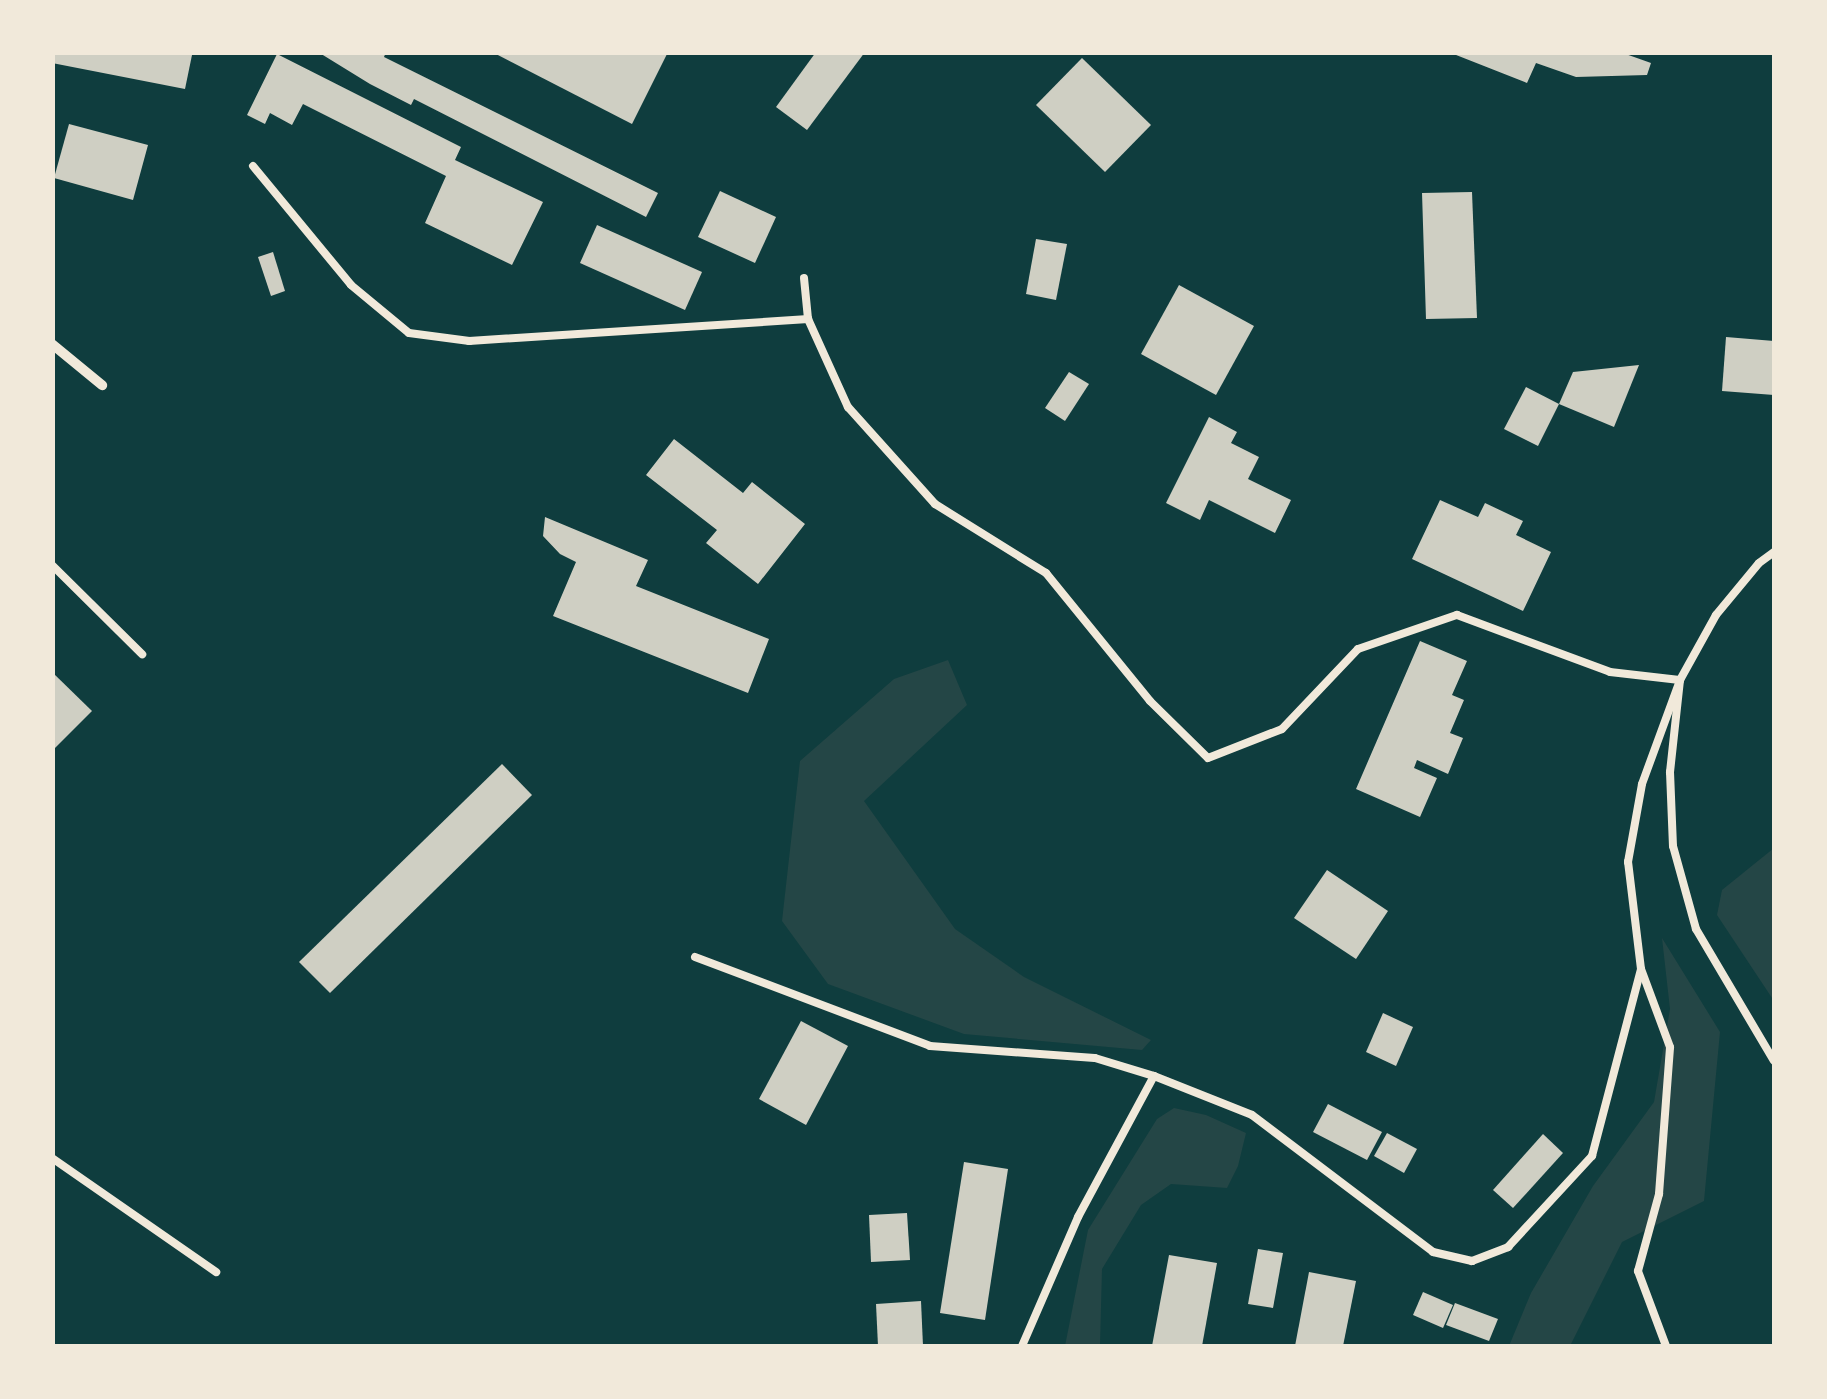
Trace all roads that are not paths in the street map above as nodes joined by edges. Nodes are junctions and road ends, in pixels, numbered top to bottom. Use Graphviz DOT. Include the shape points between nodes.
graph roads {
  1 [pos="252,166"];
  2 [pos="804,278"];
  3 [pos="808,319"];
  4 [pos="52,344"];
  5 [pos="102,384"];
  6 [pos="1774,552"];
  7 [pos="52,565"];
  8 [pos="142,654"];
  9 [pos="1680,680"];
  10 [pos="694,957"];
  11 [pos="1641,969"];
  12 [pos="1774,1061"];
  13 [pos="1154,1076"];
  14 [pos="52,1158"];
  15 [pos="216,1272"];
  16 [pos="1022,1346"];
  17 [pos="1666,1346"];
  1 -- 3 [label="lane" via="351,284 409,333 469,341"];
  2 -- 3 [label="lane"];
  3 -- 9 [label="lane" via="848,406 935,504 1046,573 1150,701 1208,758 1282,729 1358,649 1457,616 1610,672"];
  4 -- 5 [label="street"];
  6 -- 9 [label="lane" via="1716,615"];
  7 -- 8 [label="lane"];
  9 -- 11 [label="lane" via="1642,784 1628,862"];
  9 -- 12 [label="lane" via="1670,772 1673,846 1696,929"];
  10 -- 13 [label="lane" via="930,1046 1095,1058"];
  11 -- 13 [label="lane" via="1592,1156 1508,1247 1472,1261 1434,1252 1252,1115"];
  11 -- 17 [label="lane" via="1670,1047 1660,1194 1638,1271"];
  13 -- 16 [label="lane" via="1078,1217"];
  14 -- 15 [label="lane"];
}
